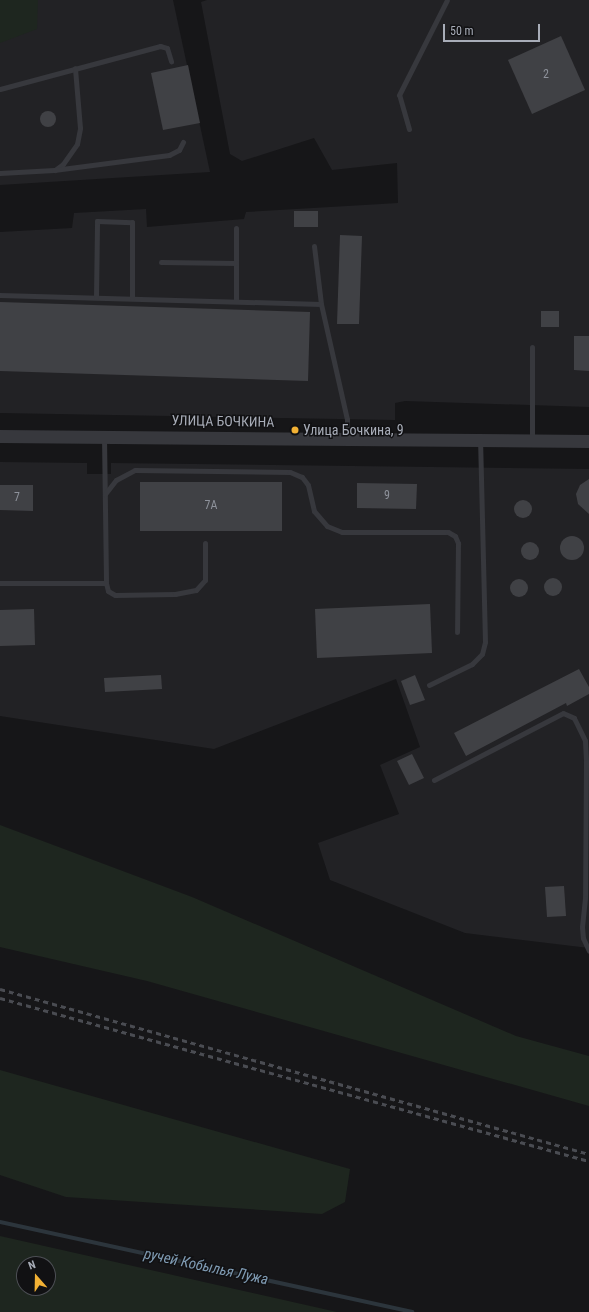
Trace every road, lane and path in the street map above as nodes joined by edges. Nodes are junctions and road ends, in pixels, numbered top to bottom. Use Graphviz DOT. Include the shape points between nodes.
graph roads {
  1 [pos="447,0"];
  2 [pos="171,61"];
  3 [pos="75,68"];
  4 [pos="0,88"];
  5 [pos="409,129"];
  6 [pos="184,142"];
  7 [pos="54,170"];
  8 [pos="0,173"];
  9 [pos="236,228"];
  10 [pos="314,246"];
  11 [pos="161,262"];
  12 [pos="236,263"];
  13 [pos="0,294"];
  14 [pos="96,297"];
  15 [pos="132,298"];
  16 [pos="236,301"];
  17 [pos="321,304"];
  18 [pos="532,347"];
  19 [pos="0,436"];
  20 [pos="104,436"];
  21 [pos="348,438"];
  22 [pos="480,440"];
  23 [pos="532,440"];
  24 [pos="589,441"];
  25 [pos="105,494"];
  26 [pos="205,543"];
  27 [pos="0,583"];
  28 [pos="106,583"];
  29 [pos="457,632"];
  30 [pos="429,685"];
  31 [pos="434,780"];
  32 [pos="589,951"];
  1 -- 5 [label="lane" via="399,95"];
  2 -- 3 [label="lane" via="167,48 160,46"];
  3 -- 4 [label="lane"];
  3 -- 7 [label="lane" via="80,128 77,144 63,164"];
  6 -- 7 [label="lane" via="179,150 169,155"];
  7 -- 8 [label="lane"];
  9 -- 12 [label="lane"];
  10 -- 17 [label="lane"];
  11 -- 12 [label="lane"];
  12 -- 16 [label="lane"];
  13 -- 14 [label="lane"];
  14 -- 15 [label="lane"];
  14 -- 15 [label="lane" via="97,222 132,222"];
  15 -- 16 [label="lane"];
  16 -- 17 [label="lane"];
  17 -- 21 [label="lane" via="347,419"];
  18 -- 23 [label="lane"];
  19 -- 20 [label="street, УЛИЦА БОЧКИНА"];
  20 -- 21 [label="street, УЛИЦА БОЧКИНА"];
  20 -- 25 [label="lane"];
  21 -- 22 [label="street, УЛИЦА БОЧКИНА"];
  22 -- 23 [label="street, УЛИЦА БОЧКИНА"];
  22 -- 30 [label="lane" via="485,642 482,654 472,664"];
  23 -- 24 [label="street, УЛИЦА БОЧКИНА"];
  25 -- 28 [label="lane"];
  25 -- 29 [label="lane" via="116,480 135,470 290,472 302,477 308,485 314,511 327,526 342,532 448,532 455,536 458,543"];
  26 -- 28 [label="lane" via="205,580 196,590 175,594 114,595 108,591"];
  27 -- 28 [label="lane"];
  31 -- 32 [label="lane" via="563,713 574,718 585,742 585,898 582,938"];
}
